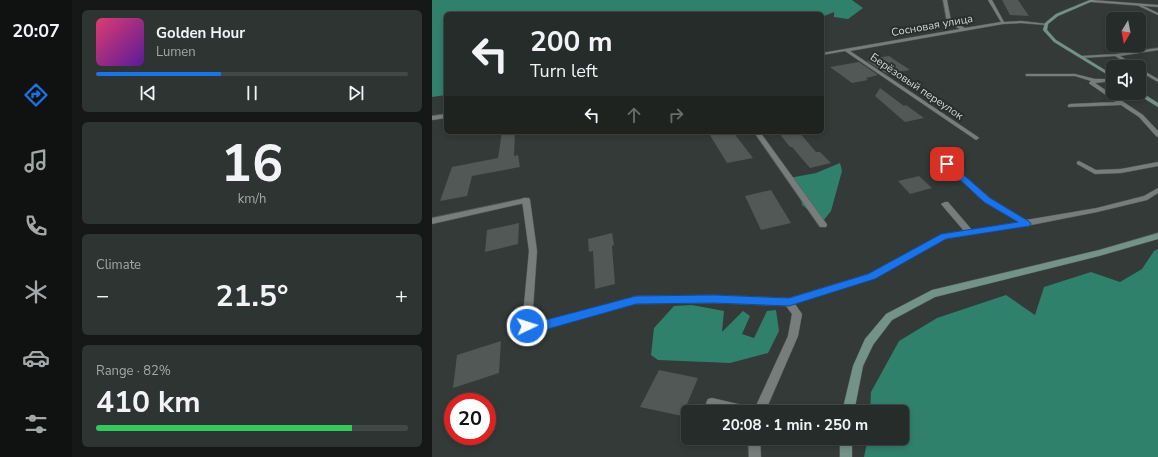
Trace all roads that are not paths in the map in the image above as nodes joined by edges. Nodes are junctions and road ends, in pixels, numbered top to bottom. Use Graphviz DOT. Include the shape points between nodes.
graph roads {
  1 [pos="945,0"];
  2 [pos="990,0"];
  3 [pos="1092,0"];
  4 [pos="1140,5"];
  5 [pos="1158,6"];
  6 [pos="1158,14"];
  7 [pos="1003,23"];
  8 [pos="1046,24"];
  9 [pos="963,29"];
  10 [pos="1158,49"];
  11 [pos="846,50"];
  12 [pos="824,54"];
  13 [pos="1116,55"];
  14 [pos="1081,57"];
  15 [pos="1124,60"];
  16 [pos="1106,73"];
  17 [pos="1146,73"];
  18 [pos="1028,75"];
  19 [pos="1106,79"];
  20 [pos="1095,81"];
  21 [pos="1158,81"];
  22 [pos="1146,97"];
  23 [pos="1123,103"];
  24 [pos="1158,105"];
  25 [pos="1070,106"];
  26 [pos="444,116"];
  27 [pos="432,118"];
  28 [pos="758,134"];
  29 [pos="1158,135"];
  30 [pos="976,138"];
  31 [pos="1079,163"];
  32 [pos="947,164"];
  33 [pos="1158,164"];
  34 [pos="1158,190"];
  35 [pos="945,204"];
  36 [pos="432,221"];
  37 [pos="1027,224"];
  38 [pos="823,225"];
  39 [pos="970,233"];
  40 [pos="1158,236"];
  41 [pos="789,302"];
  42 [pos="712,403"];
  43 [pos="721,405"];
  44 [pos="761,405"];
  45 [pos="850,405"];
  46 [pos="754,445"];
  47 [pos="846,445"];
  48 [pos="755,457"];
  49 [pos="846,457"];
  1 -- 9 [label="street" via="949,22"];
  2 -- 7 [label="street"];
  3 -- 4 [label="street"];
  3 -- 8 [label="street" via="1057,15"];
  4 -- 5 [label="street"];
  4 -- 6 [label="street"];
  7 -- 8 [label="street, Сосновая улица"];
  7 -- 9 [label="street, Сосновая улица"];
  8 -- 14 [label="street" via="1045,30 1055,41"];
  9 -- 11 [label="street, Сосновая улица"];
  10 -- 13 [label="street"];
  11 -- 12 [label="street, Сосновая улица"];
  11 -- 30 [label="street, Берёзовый переулок"];
  13 -- 14 [label="street"];
  13 -- 15 [label="street"];
  14 -- 16 [label="street"];
  17 -- 21 [label="street"];
  18 -- 20 [label="street" via="1075,75"];
  19 -- 20 [label="street"];
  20 -- 23 [label="street" via="1092,83"];
  22 -- 24 [label="street"];
  23 -- 25 [label="street"];
  23 -- 29 [label="street" via="1141,116"];
  26 -- 27 [label="street"];
  28 -- 38 [label="street"];
  31 -- 33 [label="street" via="1095,172 1121,171"];
  32 -- 37 [label="street" via="987,200"];
  34 -- 37 [label="street" via="1147,198"];
  35 -- 39 [label="street"];
  36 -- 41 [label="street" via="526,200 533,251 527,326 534,328 636,300 714,299"];
  37 -- 39 [label="street"];
  39 -- 41 [label="street" via="944,236 872,276"];
  40 -- 45 [label="street" via="932,294 889,317 869,342 858,366"];
  41 -- 44 [label="street" via="797,314 793,336"];
  42 -- 43 [label="street"];
  46 -- 48 [label="street"];
  47 -- 49 [label="street"];
}
